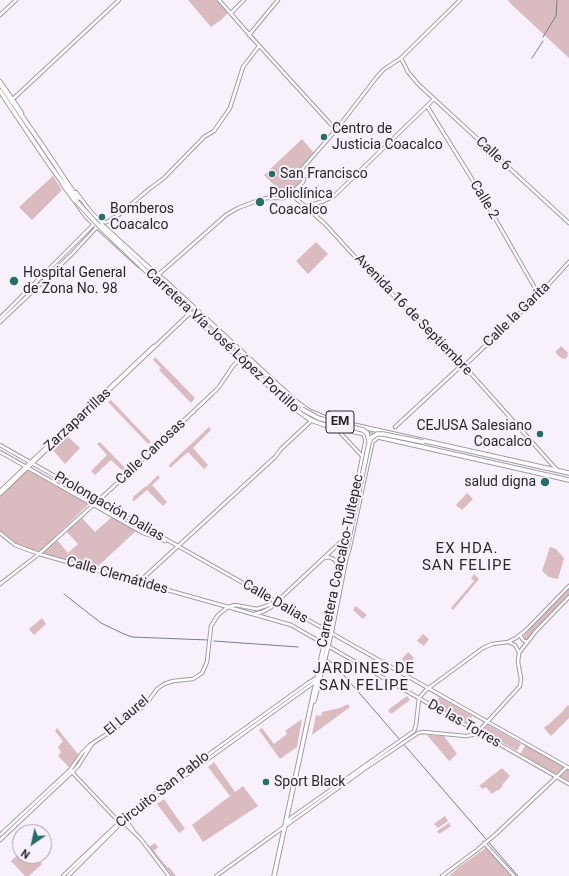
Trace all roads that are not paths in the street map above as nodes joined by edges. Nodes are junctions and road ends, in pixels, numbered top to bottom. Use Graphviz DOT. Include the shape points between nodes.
graph roads {
  1 [pos="16,0"];
  2 [pos="119,0"];
  3 [pos="219,0"];
  4 [pos="244,0"];
  5 [pos="278,0"];
  6 [pos="460,0"];
  7 [pos="231,13"];
  8 [pos="0,15"];
  9 [pos="250,35"];
  10 [pos="259,46"];
  11 [pos="401,58"];
  12 [pos="0,81"];
  13 [pos="0,84"];
  14 [pos="0,92"];
  15 [pos="13,99"];
  16 [pos="434,99"];
  17 [pos="427,106"];
  18 [pos="21,118"];
  19 [pos="336,130"];
  20 [pos="29,135"];
  21 [pos="36,135"];
  22 [pos="55,164"];
  23 [pos="51,167"];
  24 [pos="291,194"];
  25 [pos="77,200"];
  26 [pos="304,207"];
  27 [pos="92,212"];
  28 [pos="86,217"];
  29 [pos="102,222"];
  30 [pos="569,223"];
  31 [pos="94,224"];
  32 [pos="97,228"];
  33 [pos="113,233"];
  34 [pos="108,238"];
  35 [pos="569,262"];
  36 [pos="146,267"];
  37 [pos="158,276"];
  38 [pos="153,280"];
  39 [pos="29,295"];
  40 [pos="539,295"];
  41 [pos="22,297"];
  42 [pos="19,304"];
  43 [pos="190,313"];
  44 [pos="5,314"];
  45 [pos="0,315"];
  46 [pos="0,318"];
  47 [pos="0,322"];
  48 [pos="240,359"];
  49 [pos="463,365"];
  50 [pos="279,386"];
  51 [pos="310,422"];
  52 [pos="334,427"];
  53 [pos="395,427"];
  54 [pos="364,434"];
  55 [pos="378,437"];
  56 [pos="0,445"];
  57 [pos="0,452"];
  58 [pos="369,457"];
  59 [pos="362,458"];
  60 [pos="499,458"];
  61 [pos="368,462"];
  62 [pos="31,463"];
  63 [pos="27,467"];
  64 [pos="558,471"];
  65 [pos="569,473"];
  66 [pos="569,480"];
  67 [pos="0,493"];
  68 [pos="98,501"];
  69 [pos="93,505"];
  70 [pos="357,513"];
  71 [pos="0,533"];
  72 [pos="0,537"];
  73 [pos="346,537"];
  74 [pos="8,540"];
  75 [pos="173,544"];
  76 [pos="178,547"];
  77 [pos="39,554"];
  78 [pos="322,559"];
  79 [pos="342,562"];
  80 [pos="340,570"];
  81 [pos="139,582"];
  82 [pos="0,584"];
  83 [pos="569,587"];
  84 [pos="336,597"];
  85 [pos="569,597"];
  86 [pos="275,602"];
  87 [pos="228,607"];
  88 [pos="254,614"];
  89 [pos="326,632"];
  90 [pos="331,634"];
  91 [pos="520,635"];
  92 [pos="508,642"];
  93 [pos="527,642"];
  94 [pos="323,645"];
  95 [pos="328,647"];
  96 [pos="519,652"];
  97 [pos="317,679"];
  98 [pos="428,688"];
  99 [pos="419,698"];
  100 [pos="417,722"];
  101 [pos="487,722"];
  102 [pos="426,732"];
  103 [pos="478,732"];
  104 [pos="92,744"];
  105 [pos="387,752"];
  106 [pos="568,768"];
  107 [pos="71,771"];
  108 [pos="557,777"];
  109 [pos="569,784"];
  110 [pos="122,821"];
  111 [pos="287,824"];
  112 [pos="0,835"];
  113 [pos="0,840"];
  114 [pos="486,842"];
  115 [pos="167,875"];
  116 [pos="63,876"];
  117 [pos="68,876"];
  118 [pos="216,876"];
  119 [pos="276,876"];
  120 [pos="442,876"];
  121 [pos="514,876"];
  1 -- 8 [label="street"];
  2 -- 15 [label="street"];
  3 -- 7 [label="street"];
  4 -- 7 [label="street"];
  5 -- 9 [label="street"];
  6 -- 11 [label="street"];
  7 -- 9 [label="street"];
  9 -- 10 [label="street"];
  10 -- 19 [label="street"];
  10 -- 29 [label="street" via="243,66 230,108 214,131 204,137 162,180 120,214 107,222"];
  11 -- 16 [label="street, Calle 6" via="408,72"];
  11 -- 19 [label="street" via="383,70"];
  12 -- 15 [label="street"];
  13 -- 18 [label="main road, Carretera Vía José López Portillo / EM"];
  14 -- 18 [label="main road, Carretera Vía José López Portillo / EM"];
  14 -- 20 [label="street"];
  15 -- 21 [label="street"];
  16 -- 17 [label="street"];
  16 -- 30 [label="street, Calle 6"];
  17 -- 26 [label="street" via="334,196 324,202"];
  17 -- 40 [label="street, Calle 2"];
  18 -- 20 [label="main road, Carretera Vía José López Portillo / EM"];
  18 -- 21 [label="main road, Carretera Vía José López Portillo / EM"];
  19 -- 24 [label="street" via="300,171 303,182"];
  20 -- 23 [label="main road, Carretera Vía José López Portillo / EM"];
  21 -- 22 [label="main road, Carretera Vía José López Portillo / EM"];
  22 -- 25 [label="main road, Carretera Vía José López Portillo / EM"];
  22 -- 27 [label="street"];
  23 -- 25 [label="main road, Carretera Vía José López Portillo / EM"];
  23 -- 28 [label="street"];
  24 -- 26 [label="street, Avenida 16 de Septiembre"];
  24 -- 37 [label="street" via="284,198 264,198 226,215"];
  25 -- 36 [label="main road, Carretera Vía José López Portillo / EM, bridge"];
  26 -- 49 [label="street, Avenida 16 de Septiembre" via="326,224 362,264"];
  27 -- 28 [label="street" via="91,217"];
  27 -- 29 [label="street"];
  28 -- 31 [label="street"];
  29 -- 31 [label="street"];
  29 -- 32 [label="street"];
  29 -- 33 [label="street"];
  31 -- 32 [label="street"];
  31 -- 41 [label="street"];
  32 -- 34 [label="street"];
  32 -- 39 [label="street"];
  33 -- 34 [label="street"];
  33 -- 37 [label="street"];
  34 -- 38 [label="street"];
  35 -- 40 [label="street, Calle la Garita"];
  36 -- 37 [label="main road, Carretera Vía José López Portillo / EM"];
  36 -- 38 [label="main road, Carretera Vía José López Portillo / EM"];
  37 -- 50 [label="main road, Carretera Vía José López Portillo / EM"];
  38 -- 43 [label="main road, Carretera Vía José López Portillo / EM"];
  39 -- 41 [label="street"];
  39 -- 42 [label="street"];
  40 -- 49 [label="street, Calle la Garita"];
  41 -- 42 [label="street"];
  41 -- 44 [label="street"];
  42 -- 47 [label="street"];
  43 -- 48 [label="main road, Carretera Vía José López Portillo / EM"];
  43 -- 62 [label="street, Zarzaparrillas"];
  44 -- 45 [label="street"];
  44 -- 46 [label="street"];
  48 -- 52 [label="main road, Carretera Vía José López Portillo / EM" via="298,411 318,423"];
  48 -- 68 [label="street, Calle Canosas" via="219,387"];
  49 -- 53 [label="street, Calle la Garita"];
  49 -- 64 [label="street, Avenida 16 de Septiembre"];
  50 -- 60 [label="main road, Carretera Vía José López Portillo / EM" via="309,411 326,418"];
  50 -- 70 [label="main road, bridge" via="302,409 318,418 367,433 370,444"];
  51 -- 76 [label="street"];
  52 -- 54 [label="main road, Carretera Vía José López Portillo / EM"];
  52 -- 59 [label="street"];
  54 -- 55 [label="main road, Carretera Vía José López Portillo / EM"];
  54 -- 59 [label="main road, Carretera Coacalco-Tultepec" via="366,440"];
  55 -- 58 [label="main road, Carretera Coacalco-Tultepec" via="373,440"];
  55 -- 66 [label="main road, Carretera Vía José López Portillo / EM"];
  56 -- 62 [label="street, Prolongación Dalias"];
  57 -- 63 [label="street, Prolongación Dalias"];
  58 -- 59 [label="street"];
  58 -- 61 [label="main road, Carretera Coacalco-Tultepec"];
  59 -- 61 [label="main road"];
  59 -- 73 [label="main road, Carretera Coacalco-Tultepec"];
  60 -- 64 [label="main road, Carretera Vía José López Portillo / EM"];
  60 -- 79 [label="main road, bridge" via="377,434 369,442"];
  61 -- 70 [label="main road, Carretera Coacalco-Tultepec"];
  62 -- 63 [label="street, Zarzaparrillas"];
  62 -- 68 [label="street, Prolongación Dalias"];
  63 -- 67 [label="street, Zarzaparrillas"];
  63 -- 69 [label="street, Prolongación Dalias"];
  64 -- 65 [label="main road, Carretera Vía José López Portillo / EM"];
  68 -- 69 [label="street, Calle Canosas"];
  68 -- 75 [label="street, Prolongación Dalias"];
  69 -- 75 [label="street, Prolongación Dalias" via="143,533"];
  69 -- 77 [label="street, Calle Canosas"];
  70 -- 84 [label="main road, Carretera Coacalco-Tultepec"];
  71 -- 74 [label="street, Calle Clemátides"];
  72 -- 74 [label="street, Calle Clemátides"];
  73 -- 78 [label="street"];
  73 -- 79 [label="main road, Carretera Coacalco-Tultepec"];
  74 -- 77 [label="street, Calle Clemátides"];
  75 -- 76 [label="street, Calle Dalias"];
  76 -- 81 [label="street"];
  76 -- 86 [label="street, Calle Dalias"];
  77 -- 81 [label="street, Calle Clemátides"];
  77 -- 82 [label="street, Calle Canosas"];
  78 -- 80 [label="street" via="329,557 335,560"];
  78 -- 86 [label="street"];
  79 -- 80 [label="main road, Carretera Coacalco-Tultepec"];
  80 -- 84 [label="main road, Carretera Coacalco-Tultepec"];
  81 -- 87 [label="street, Calle Clemátides"];
  83 -- 91 [label="street"];
  84 -- 89 [label="main road, Carretera Coacalco-Tultepec"];
  84 -- 90 [label="main road, Carretera Coacalco-Tultepec"];
  85 -- 93 [label="street"];
  86 -- 87 [label="street" via="257,609 235,605"];
  86 -- 88 [label="street" via="266,611"];
  86 -- 89 [label="street, Calle Dalias"];
  87 -- 88 [label="street, De las Torres"];
  87 -- 104 [label="street, El Laurel" via="218,615 211,626 207,662 202,673 193,679 164,684 146,704"];
  88 -- 94 [label="street, De las Torres" via="291,625"];
  89 -- 90 [label="street, Calle Dalias"];
  89 -- 94 [label="main road, Carretera Coacalco-Tultepec"];
  90 -- 95 [label="main road, Carretera Coacalco-Tultepec"];
  90 -- 98 [label="street, Calle Dalias"];
  91 -- 92 [label="street"];
  91 -- 93 [label="street"];
  92 -- 96 [label="street" via="515,645"];
  92 -- 98 [label="street" via="484,648"];
  93 -- 96 [label="street"];
  94 -- 95 [label="street, De las Torres"];
  94 -- 97 [label="main road, Carretera Coacalco-Tultepec"];
  95 -- 97 [label="main road, Carretera Coacalco-Tultepec"];
  95 -- 99 [label="street, De las Torres"];
  96 -- 101 [label="street" via="520,686"];
  97 -- 110 [label="street, Circuito San Pablo"];
  97 -- 111 [label="main road, Carretera Coacalco-Tultepec"];
  98 -- 99 [label="street"];
  98 -- 101 [label="street, Calle Dalias"];
  99 -- 100 [label="street"];
  99 -- 103 [label="street, De las Torres"];
  100 -- 102 [label="street" via="419,728"];
  100 -- 105 [label="street" via="414,731"];
  101 -- 103 [label="street"];
  101 -- 106 [label="street, Calle Dalias"];
  102 -- 103 [label="street" via="466,736"];
  102 -- 105 [label="street" via="418,733"];
  103 -- 108 [label="street, De las Torres"];
  104 -- 107 [label="street, El Laurel"];
  104 -- 107 [label="street, El Laurel" via="83,759"];
  105 -- 111 [label="street"];
  106 -- 108 [label="street"];
  107 -- 110 [label="street"];
  107 -- 112 [label="street"];
  107 -- 113 [label="street"];
  108 -- 109 [label="street, De las Torres"];
  108 -- 114 [label="street"];
  110 -- 115 [label="street" via="140,838"];
  110 -- 116 [label="street, Circuito San Pablo"];
  110 -- 117 [label="street, Circuito San Pablo"];
  111 -- 118 [label="street"];
  111 -- 119 [label="main road, Carretera Coacalco-Tultepec"];
  114 -- 120 [label="street"];
  114 -- 121 [label="street"];
}
